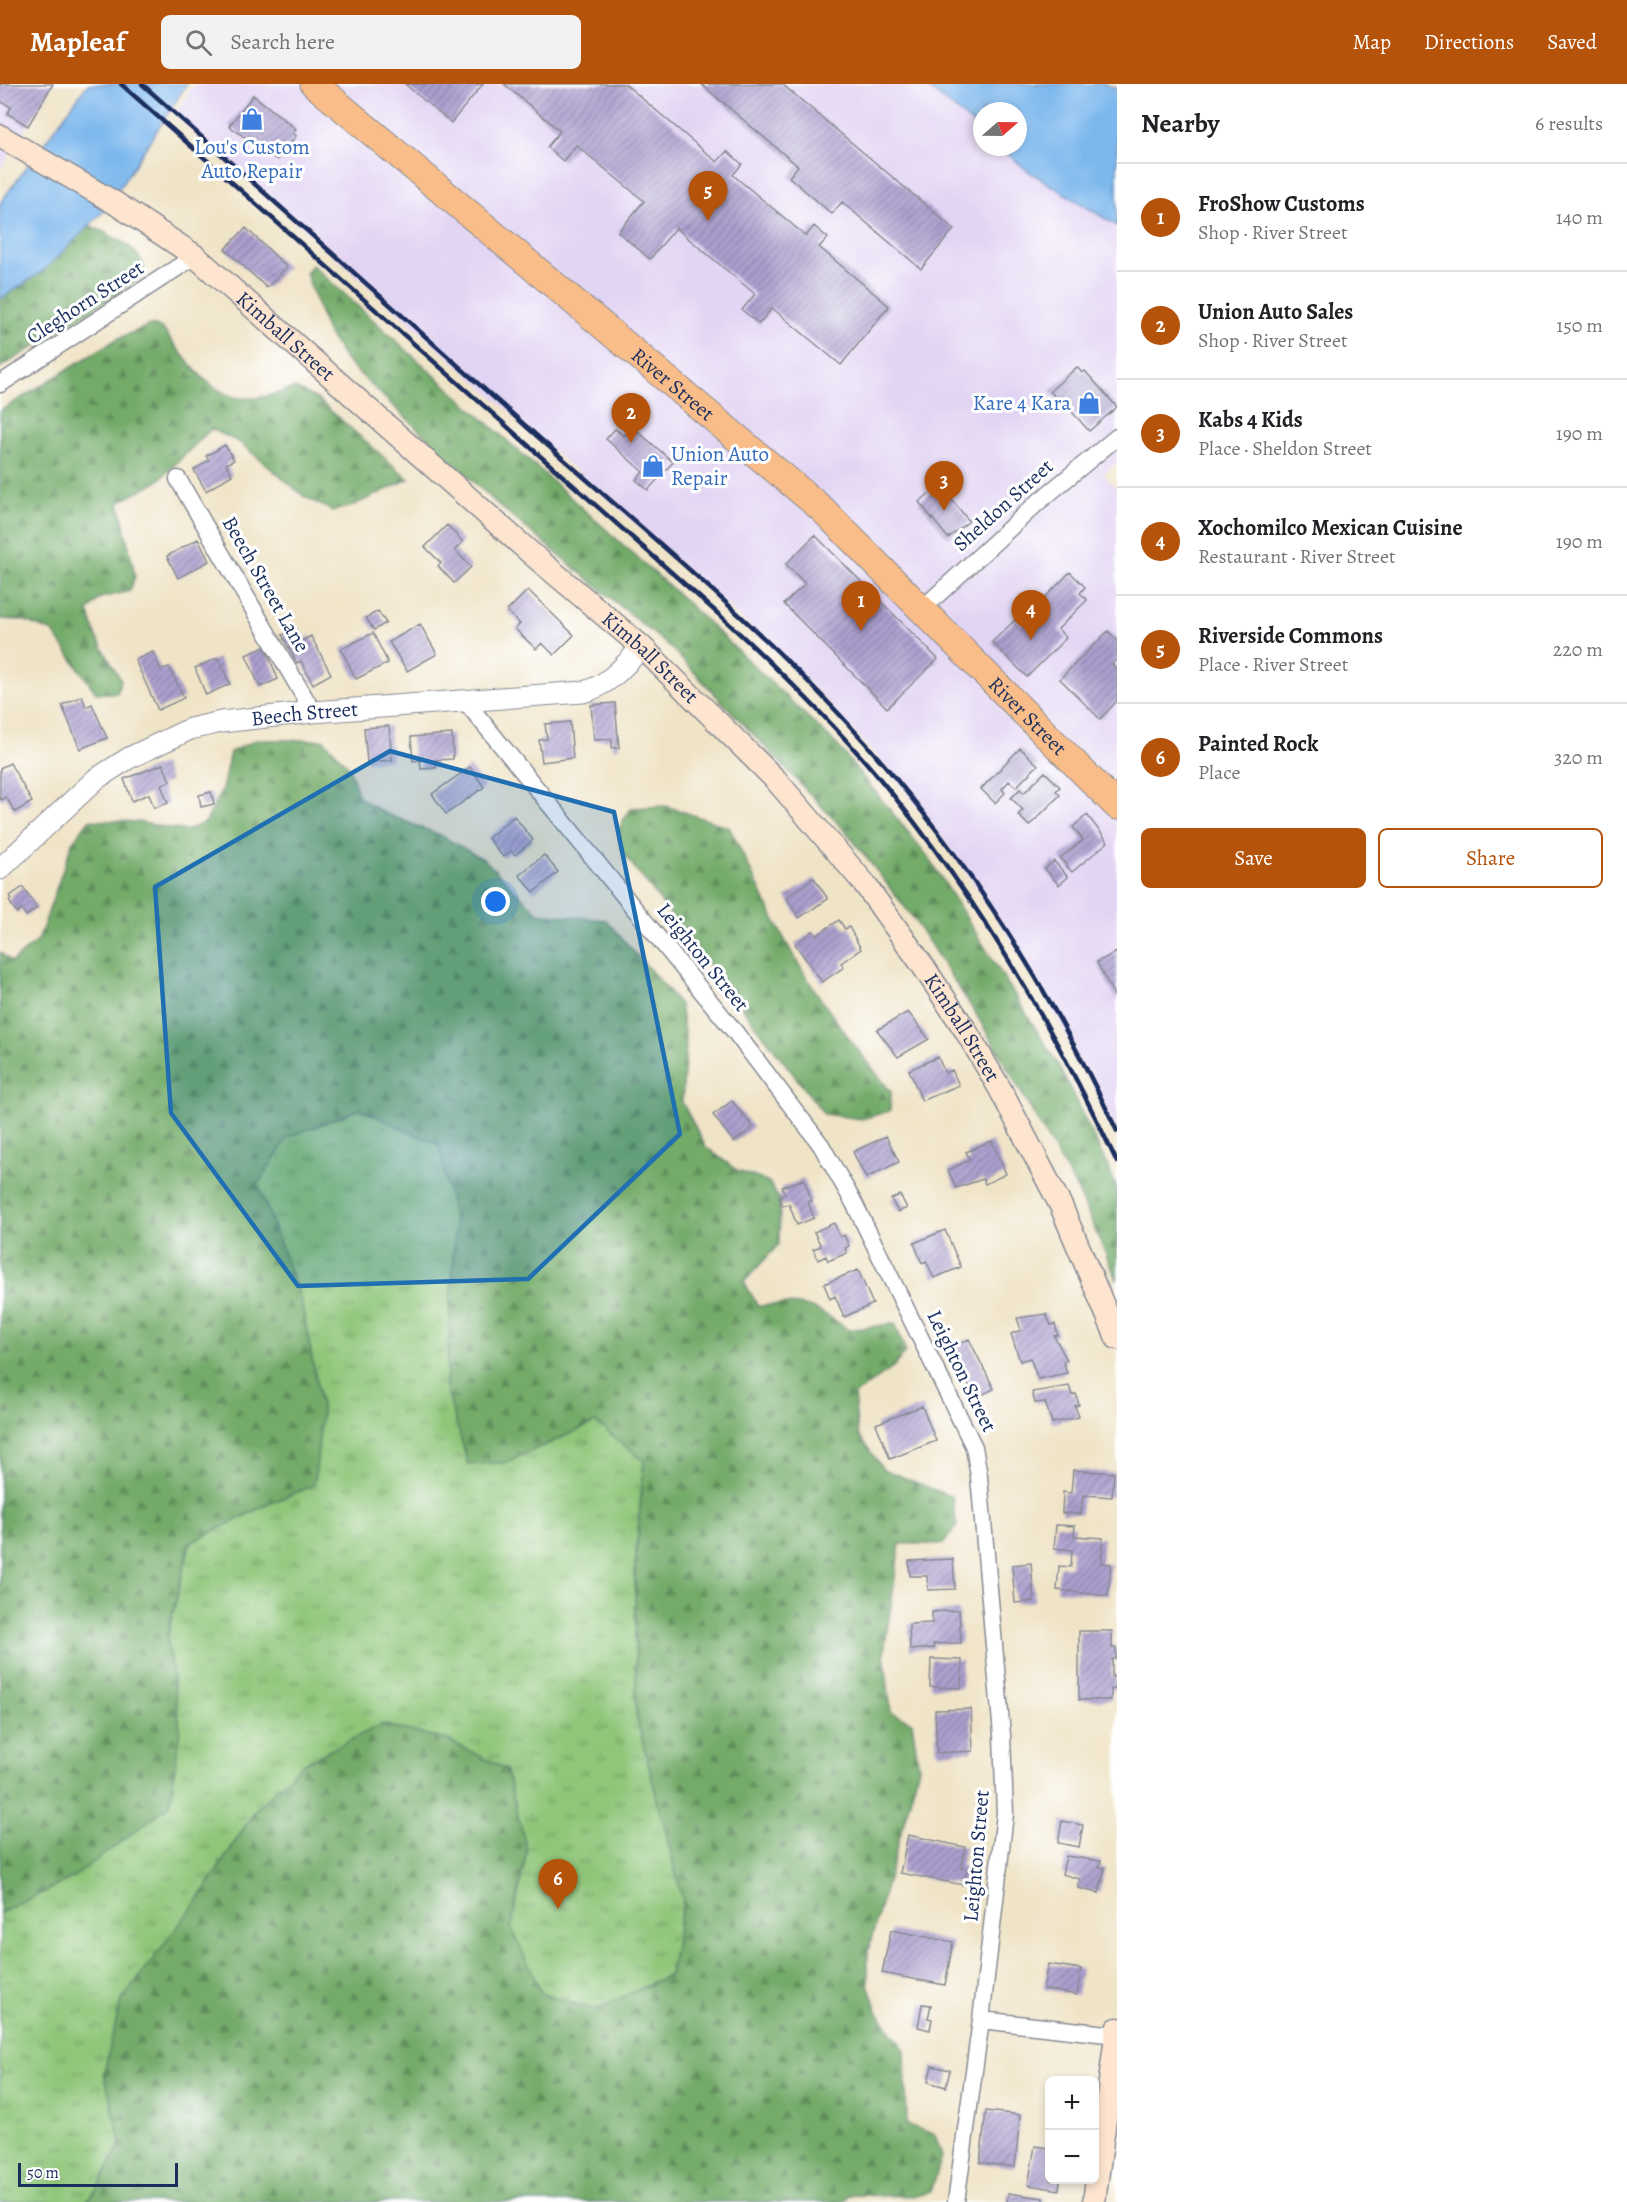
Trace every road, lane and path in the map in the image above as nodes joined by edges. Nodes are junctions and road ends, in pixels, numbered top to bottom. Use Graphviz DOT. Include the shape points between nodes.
graph roads {
  1 [pos="314,84"];
  2 [pos="0,136"];
  3 [pos="195,256"];
  4 [pos="0,384"];
  5 [pos="1117,437"];
  6 [pos="178,479"];
  7 [pos="921,610"];
  8 [pos="642,647"];
  9 [pos="466,702"];
  10 [pos="313,712"];
  11 [pos="1117,806"];
  12 [pos="0,869"];
  13 [pos="1117,1338"];
  14 [pos="981,2020"];
  15 [pos="1117,2032"];
  16 [pos="956,2202"];
  17 [pos="1094,2202"];
  1 -- 7 [label="highway, River Street" via="822,509"];
  2 -- 3 [label="main road, Kimball Street" via="115,203"];
  3 -- 4 [label="street, Cleghorn Street"];
  3 -- 8 [label="main road, Kimball Street"];
  5 -- 7 [label="street, Sheldon Street" via="1036,504"];
  6 -- 10 [label="street, Beech Street Lane"];
  7 -- 11 [label="highway, River Street"];
  8 -- 9 [label="street, Beech Street" via="610,679 591,691"];
  8 -- 13 [label="main road, Kimball Street" via="776,780 864,883 923,966 966,1031 1030,1145 1088,1265"];
  9 -- 10 [label="street, Beech Street"];
  9 -- 14 [label="street, Leighton Street" via="735,1032 821,1145 854,1203 974,1447 1005,1782 1005,1814"];
  10 -- 12 [label="street, Beech Street" via="205,725 163,740 96,779"];
  14 -- 15 [label="street"];
  14 -- 16 [label="street, Leighton Street"];
  15 -- 17 [label="main road"];
}
